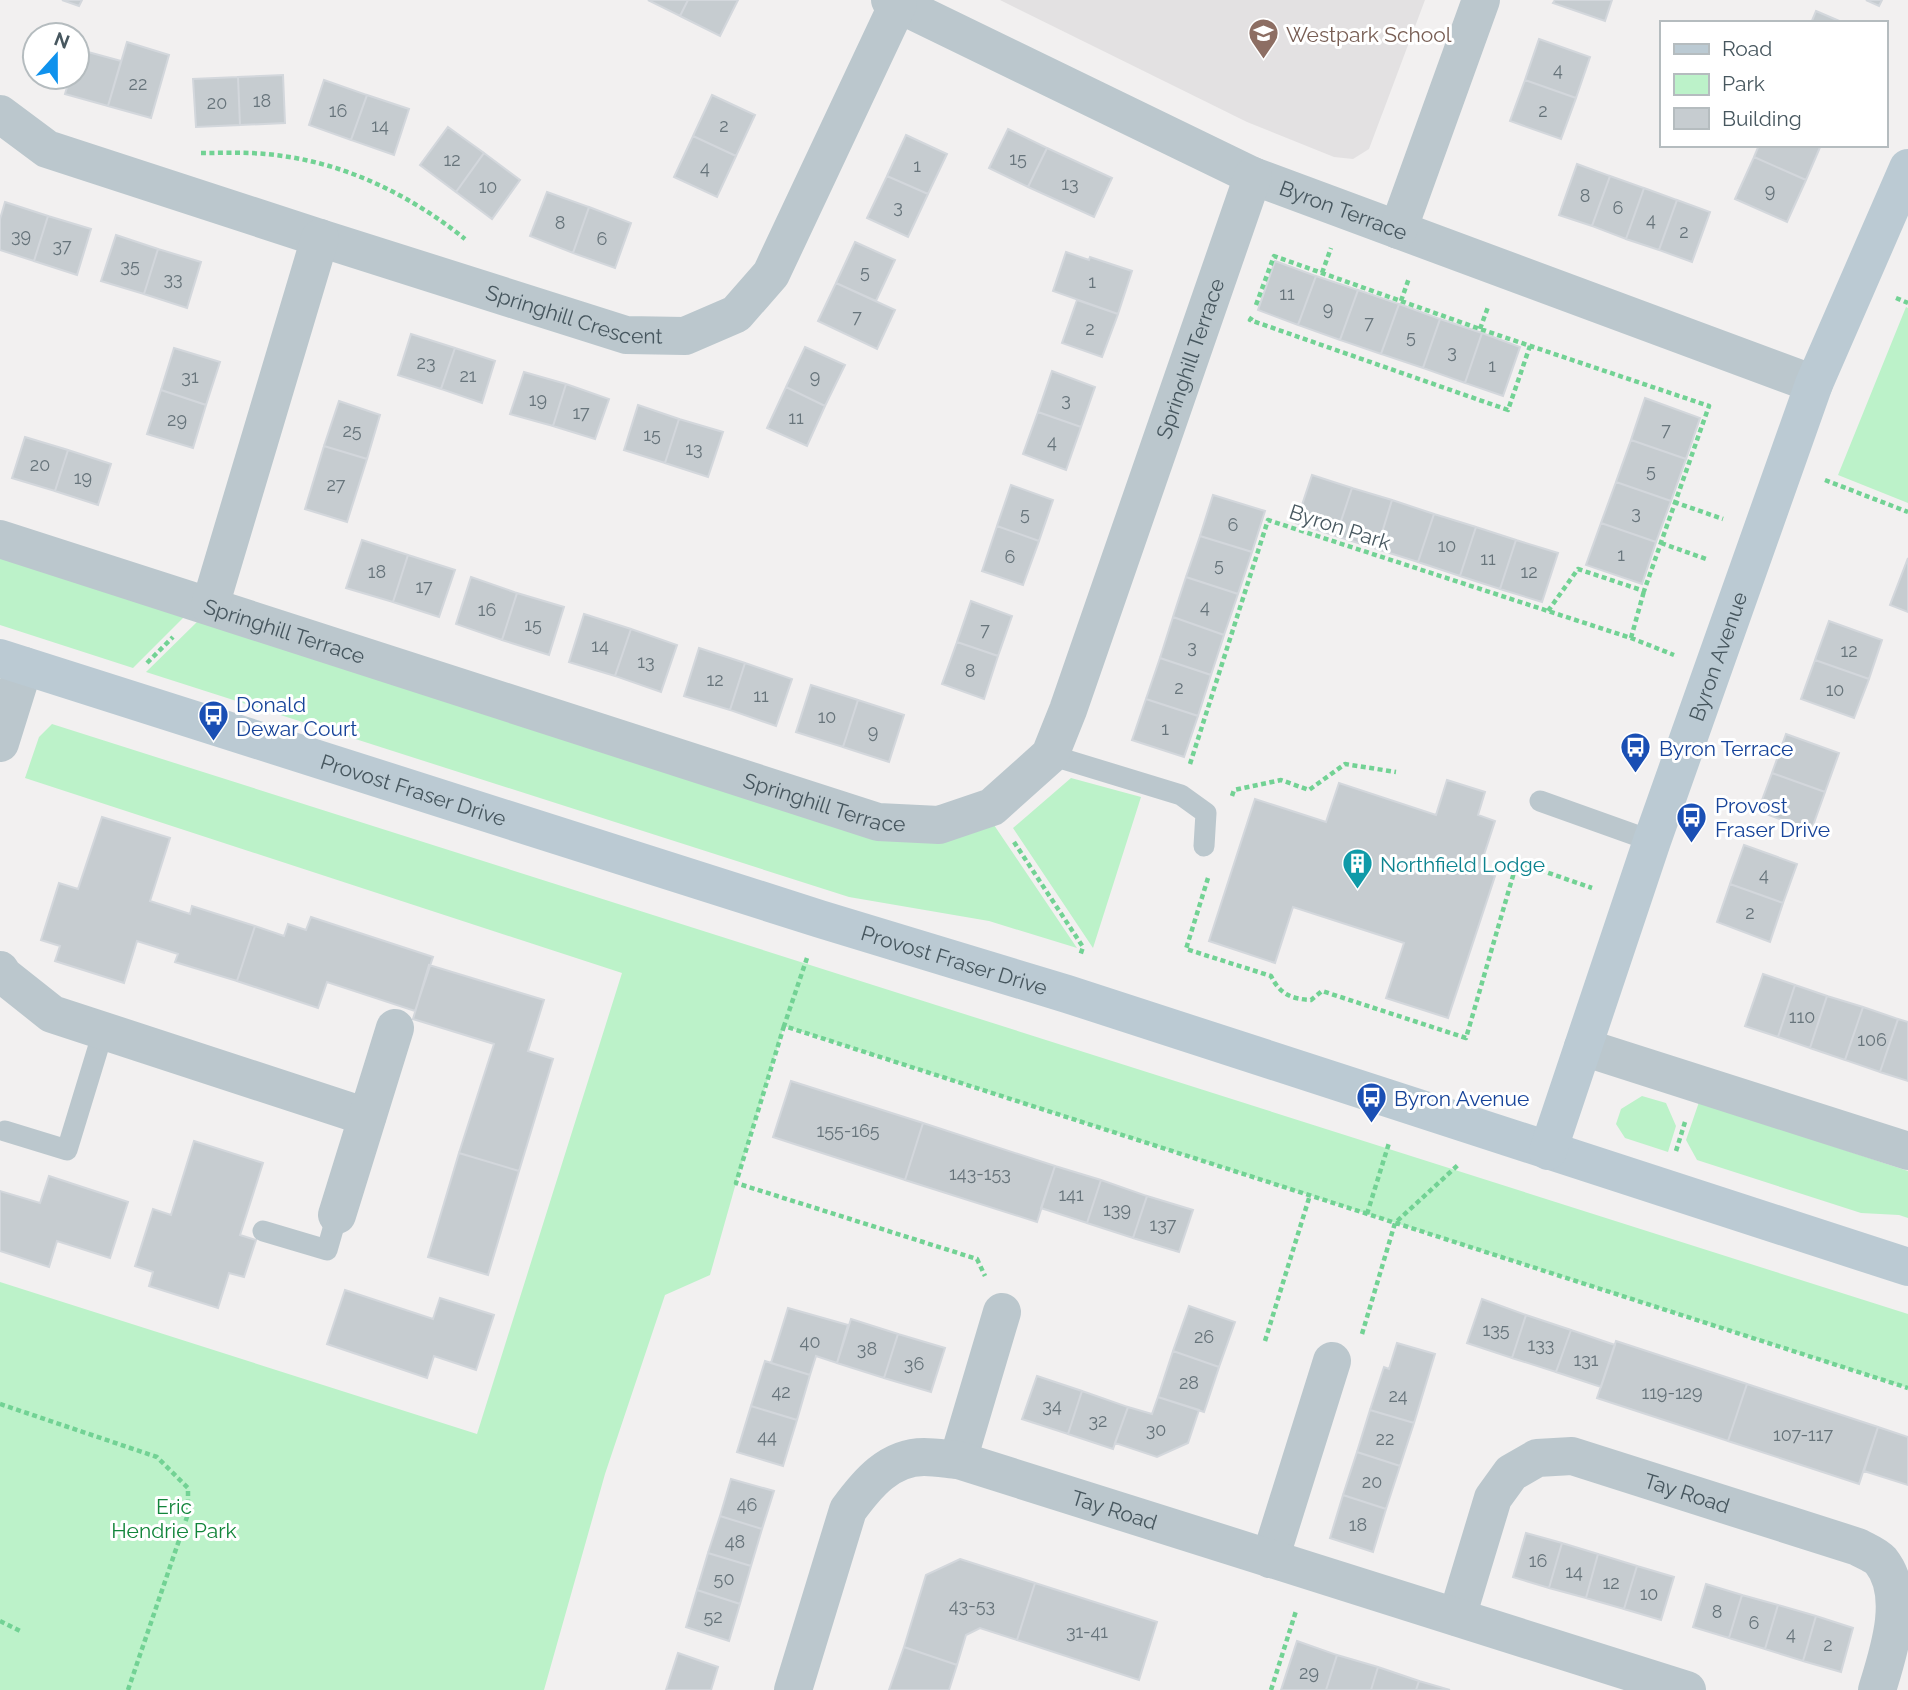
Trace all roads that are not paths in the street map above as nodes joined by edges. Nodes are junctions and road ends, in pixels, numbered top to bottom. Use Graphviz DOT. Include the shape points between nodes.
graph roads {
  1 [pos="1481,0"];
  2 [pos="894,2"];
  3 [pos="0,114"];
  4 [pos="1908,167"];
  5 [pos="1253,176"];
  6 [pos="1398,230"];
  7 [pos="320,238"];
  8 [pos="1814,384"];
  9 [pos="0,539"];
  10 [pos="210,606"];
  11 [pos="12,662"];
  12 [pos="0,743"];
  13 [pos="1050,755"];
  14 [pos="1541,801"];
  15 [pos="1652,841"];
  16 [pos="1204,846"];
  17 [pos="0,970"];
  18 [pos="395,1028"];
  19 [pos="103,1032"];
  20 [pos="1583,1047"];
  21 [pos="367,1117"];
  22 [pos="5,1131"];
  23 [pos="1548,1151"];
  24 [pos="1908,1151"];
  25 [pos="337,1215"];
  26 [pos="264,1231"];
  27 [pos="1908,1267"];
  28 [pos="1002,1312"];
  29 [pos="1346,1351"];
  30 [pos="958,1461"];
  31 [pos="1270,1559"];
  32 [pos="1457,1618"];
  33 [pos="793,1690"];
  34 [pos="1687,1690"];
  35 [pos="1877,1690"];
  1 -- 6 [label="street"];
  2 -- 5 [label="street, Byron Terrace"];
  2 -- 7 [label="street, Springhill Crescent" via="771,274 736,314 685,336 626,335"];
  3 -- 7 [label="street, Springhill Crescent" via="47,149"];
  4 -- 8 [label="street, Byron Avenue"];
  5 -- 6 [label="street, Byron Terrace"];
  5 -- 13 [label="street, Springhill Terrace"];
  6 -- 8 [label="street, Byron Terrace"];
  7 -- 10 [label="street"];
  8 -- 15 [label="street, Byron Avenue"];
  9 -- 10 [label="street, Springhill Terrace"];
  10 -- 13 [label="street, Springhill Terrace" via="878,822 939,825 992,807"];
  11 -- 12 [label="street"];
  11 -- 23 [label="street, Provost Fraser Drive" via="1067,994"];
  13 -- 16 [label="lane" via="1181,795 1206,813"];
  14 -- 15 [label="lane"];
  15 -- 20 [label="street, Byron Avenue"];
  17 -- 19 [label="street" via="52,1014"];
  18 -- 21 [label="street"];
  19 -- 21 [label="street"];
  19 -- 22 [label="lane" via="67,1150"];
  20 -- 23 [label="street, Byron Avenue"];
  20 -- 24 [label="street"];
  21 -- 25 [label="street"];
  23 -- 27 [label="street, Provost Fraser Drive"];
  25 -- 26 [label="lane" via="327,1250"];
  28 -- 30 [label="street"];
  29 -- 31 [label="street"];
  30 -- 31 [label="street, Tay Road"];
  30 -- 33 [label="street, Tay Road" via="922,1457 888,1467 860,1493 848,1510"];
  31 -- 32 [label="street, Tay Road"];
  32 -- 34 [label="street, Tay Road"];
  32 -- 35 [label="street, Tay Road" via="1493,1498 1511,1473 1537,1458 1572,1456 1858,1547 1881,1560 1898,1588 1898,1622"];
}
